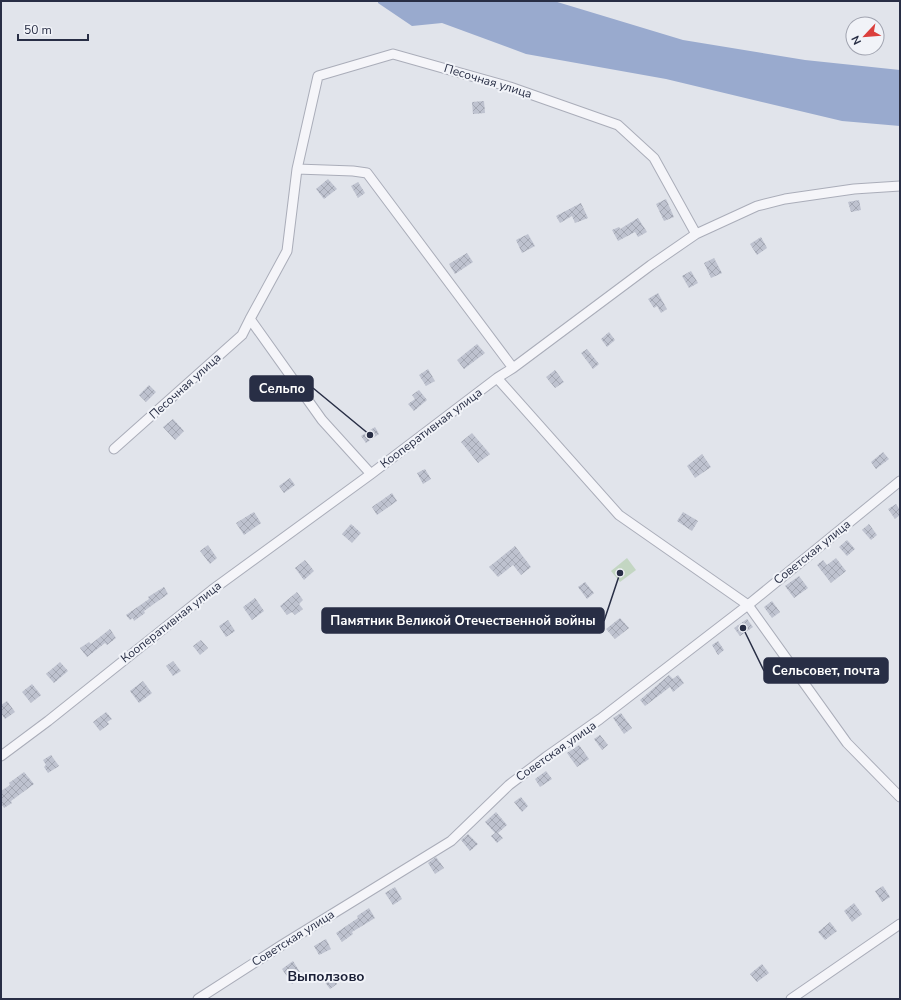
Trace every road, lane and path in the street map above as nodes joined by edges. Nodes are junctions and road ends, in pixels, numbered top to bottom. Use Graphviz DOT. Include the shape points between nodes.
graph roads {
  1 [pos="298,169"];
  2 [pos="900,186"];
  3 [pos="696,234"];
  4 [pos="250,319"];
  5 [pos="513,368"];
  6 [pos="497,378"];
  7 [pos="114,449"];
  8 [pos="371,474"];
  9 [pos="900,481"];
  10 [pos="748,606"];
  11 [pos="1,756"];
  12 [pos="900,797"];
  13 [pos="900,924"];
  14 [pos="198,999"];
  15 [pos="791,999"];
  1 -- 3 [label="street, Песочная улица" via="318,76 393,54 510,87 618,125 654,158"];
  1 -- 4 [label="street, Песочная улица" via="287,251"];
  1 -- 5 [label="street" via="367,174"];
  2 -- 3 [label="street, Кооперативная улица" via="854,189 785,199 757,206"];
  3 -- 5 [label="street, Кооперативная улица" via="651,264"];
  4 -- 7 [label="street, Песочная улица" via="242,335"];
  4 -- 8 [label="street" via="322,420"];
  5 -- 6 [label="street, Кооперативная улица"];
  6 -- 8 [label="street, Кооперативная улица"];
  6 -- 10 [label="street" via="619,515"];
  8 -- 11 [label="street, Кооперативная улица" via="212,590"];
  9 -- 10 [label="street, Советская улица"];
  10 -- 12 [label="street" via="847,743"];
  10 -- 14 [label="street, Советская улица" via="509,785 450,841"];
  13 -- 15 [label="street"];
}
